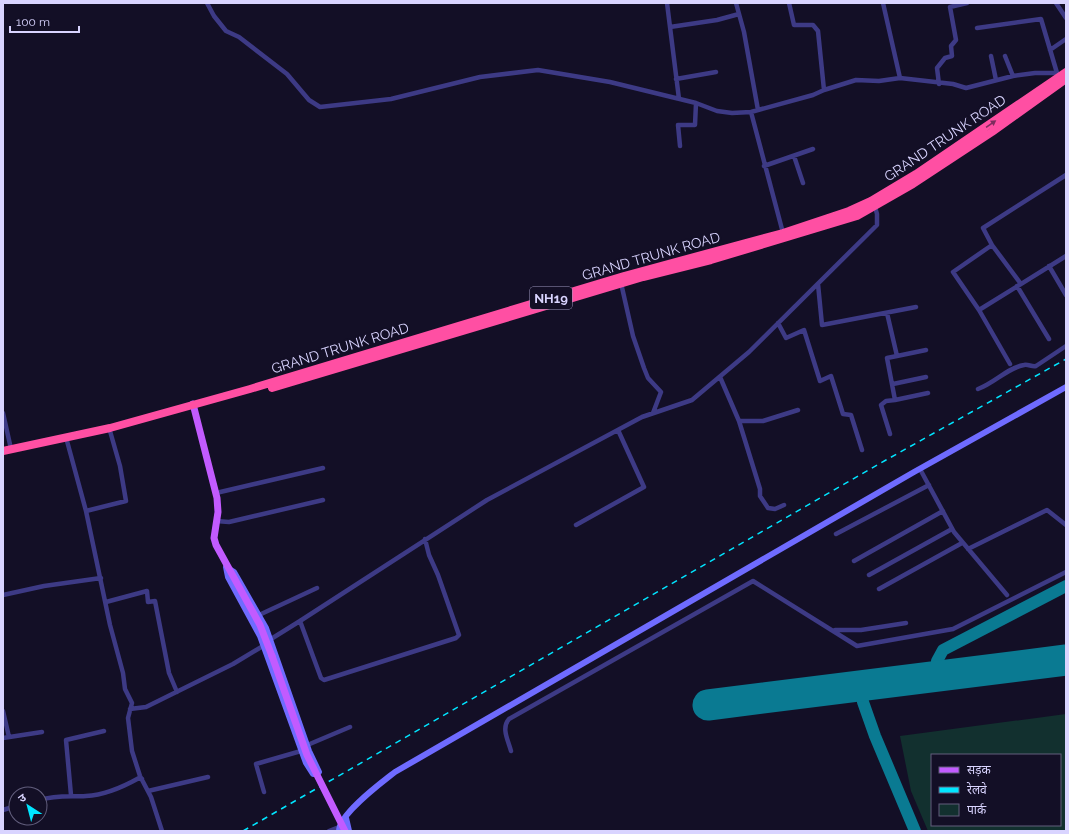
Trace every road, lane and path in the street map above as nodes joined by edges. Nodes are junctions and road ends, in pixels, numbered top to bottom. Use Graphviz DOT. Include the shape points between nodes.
graph roads {
  1 [pos="207,3"];
  2 [pos="667,3"];
  3 [pos="736,3"];
  4 [pos="789,3"];
  5 [pos="883,3"];
  6 [pos="967,3"];
  7 [pos="1056,3"];
  8 [pos="739,14"];
  9 [pos="1065,16"];
  10 [pos="670,27"];
  11 [pos="977,28"];
  12 [pos="1066,39"];
  13 [pos="1050,50"];
  14 [pos="991,56"];
  15 [pos="1005,56"];
  16 [pos="716,72"];
  17 [pos="1062,75"];
  18 [pos="1013,76"];
  19 [pos="900,78"];
  20 [pos="676,79"];
  21 [pos="996,80"];
  22 [pos="939,84"];
  23 [pos="824,90"];
  24 [pos="679,99"];
  25 [pos="696,103"];
  26 [pos="758,110"];
  27 [pos="751,112"];
  28 [pos="680,146"];
  29 [pos="813,149"];
  30 [pos="794,156"];
  31 [pos="764,166"];
  32 [pos="1066,175"];
  33 [pos="803,183"];
  34 [pos="875,207"];
  35 [pos="782,232"];
  36 [pos="992,245"];
  37 [pos="1066,256"];
  38 [pos="1049,266"];
  39 [pos="621,283"];
  40 [pos="818,284"];
  41 [pos="1019,285"];
  42 [pos="1066,295"];
  43 [pos="916,307"];
  44 [pos="979,310"];
  45 [pos="887,313"];
  46 [pos="778,323"];
  47 [pos="1049,339"];
  48 [pos="1066,346"];
  49 [pos="926,350"];
  50 [pos="896,356"];
  51 [pos="1010,364"];
  52 [pos="720,377"];
  53 [pos="926,377"];
  54 [pos="893,384"];
  55 [pos="1066,387"];
  56 [pos="978,389"];
  57 [pos="928,392"];
  58 [pos="895,400"];
  59 [pos="194,407"];
  60 [pos="798,410"];
  61 [pos="3,413"];
  62 [pos="653,413"];
  63 [pos="739,421"];
  64 [pos="618,430"];
  65 [pos="110,431"];
  66 [pos="890,434"];
  67 [pos="67,441"];
  68 [pos="7,450"];
  69 [pos="862,450"];
  70 [pos="3,455"];
  71 [pos="323,468"];
  72 [pos="920,469"];
  73 [pos="929,485"];
  74 [pos="216,493"];
  75 [pos="323,500"];
  76 [pos="784,505"];
  77 [pos="86,511"];
  78 [pos="943,511"];
  79 [pos="216,521"];
  80 [pos="576,525"];
  81 [pos="1066,525"];
  82 [pos="952,529"];
  83 [pos="836,534"];
  84 [pos="425,539"];
  85 [pos="962,544"];
  86 [pos="968,549"];
  87 [pos="854,561"];
  88 [pos="226,567"];
  89 [pos="1066,572"];
  90 [pos="870,575"];
  91 [pos="101,578"];
  92 [pos="317,588"];
  93 [pos="879,589"];
  94 [pos="3,595"];
  95 [pos="1008,595"];
  96 [pos="106,602"];
  97 [pos="259,615"];
  98 [pos="300,621"];
  99 [pos="906,623"];
  100 [pos="829,629"];
  101 [pos="270,639"];
  102 [pos="263,646"];
  103 [pos="177,692"];
  104 [pos="130,709"];
  105 [pos="3,711"];
  106 [pos="350,727"];
  107 [pos="104,731"];
  108 [pos="42,732"];
  109 [pos="9,737"];
  110 [pos="3,738"];
  111 [pos="307,745"];
  112 [pos="300,749"];
  113 [pos="511,751"];
  114 [pos="208,777"];
  115 [pos="142,779"];
  116 [pos="148,791"];
  117 [pos="264,792"];
  118 [pos="71,795"];
  119 [pos="48,797"];
  120 [pos="346,818"];
  121 [pos="341,830"];
  122 [pos="162,831"];
  123 [pos="329,831"];
  124 [pos="348,831"];
  1 -- 24 [label="street" via="226,31 239,37 287,74 309,100 320,107 391,99 480,77 538,70 610,82"];
  2 -- 10 [label="street"];
  3 -- 8 [label="street"];
  4 -- 23 [label="street" via="794,25 813,25 818,31"];
  5 -- 19 [label="street"];
  6 -- 22 [label="street" via="950,7 956,40 951,46 952,56 945,58 937,68"];
  7 -- 9 [label="street"];
  8 -- 10 [label="street"];
  8 -- 26 [label="street"];
  10 -- 20 [label="street"];
  11 -- 13 [label="street" via="1041,19"];
  12 -- 13 [label="street"];
  13 -- 17 [label="street"];
  14 -- 21 [label="street"];
  15 -- 18 [label="street"];
  16 -- 20 [label="street"];
  17 -- 18 [label="street" via="1036,73"];
  17 -- 34 [label="highway, GRAND TRUNK ROAD / NH19" via="992,132"];
  35 -- 17 [label="highway, GRAND TRUNK ROAD / NH19, one-way" via="849,211 871,201 948,153"];
  18 -- 21 [label="street"];
  19 -- 22 [label="street"];
  19 -- 23 [label="street" via="856,80"];
  20 -- 24 [label="street"];
  21 -- 22 [label="street" via="966,88 953,84"];
  23 -- 26 [label="street"];
  24 -- 25 [label="street"];
  25 -- 27 [label="street" via="717,111"];
  25 -- 28 [label="street" via="695,124 678,124"];
  26 -- 27 [label="street"];
  27 -- 31 [label="street"];
  29 -- 30 [label="street"];
  30 -- 31 [label="street"];
  30 -- 33 [label="street"];
  31 -- 35 [label="street"];
  32 -- 36 [label="street" via="983,228"];
  34 -- 39 [label="highway, GRAND TRUNK ROAD / NH19" via="857,216 782,239"];
  34 -- 40 [label="street" via="877,225"];
  35 -- 59 [label="highway, GRAND TRUNK ROAD / NH19" via="624,276"];
  36 -- 41 [label="street"];
  36 -- 44 [label="street" via="953,272"];
  37 -- 38 [label="street"];
  38 -- 41 [label="street"];
  38 -- 42 [label="street"];
  39 -- 59 [label="highway, GRAND TRUNK ROAD / NH19"];
  39 -- 62 [label="street" via="633,336 644,368 648,378 661,392"];
  40 -- 45 [label="street" via="822,325"];
  40 -- 46 [label="street"];
  41 -- 44 [label="street"];
  41 -- 47 [label="street"];
  43 -- 45 [label="street"];
  44 -- 51 [label="street"];
  45 -- 50 [label="street"];
  46 -- 52 [label="street"];
  46 -- 69 [label="street" via="786,338 804,330 820,381 831,376 843,414 851,416"];
  48 -- 56 [label="street" via="1036,366 1026,364 1014,368 993,383"];
  49 -- 50 [label="street"];
  50 -- 54 [label="street" via="888,358"];
  52 -- 62 [label="street" via="692,400"];
  52 -- 63 [label="street"];
  53 -- 54 [label="street"];
  54 -- 58 [label="street"];
  55 -- 72 [label="main road"];
  57 -- 58 [label="street"];
  58 -- 66 [label="street" via="886,401 881,405"];
  59 -- 65 [label="highway, GRAND TRUNK ROAD / NH19"];
  59 -- 68 [label="highway, GRAND TRUNK ROAD / NH19"];
  59 -- 74 [label="main road"];
  60 -- 63 [label="street" via="763,421"];
  61 -- 68 [label="street"];
  62 -- 64 [label="street"];
  63 -- 76 [label="street" via="760,496 768,508 775,509"];
  64 -- 80 [label="street" via="644,487"];
  64 -- 84 [label="street" via="487,500"];
  65 -- 67 [label="highway, GRAND TRUNK ROAD / NH19"];
  65 -- 77 [label="street" via="126,501"];
  67 -- 70 [label="highway, GRAND TRUNK ROAD / NH19"];
  67 -- 77 [label="street"];
  71 -- 74 [label="street"];
  72 -- 73 [label="street"];
  72 -- 120 [label="main road" via="395,772 368,793"];
  73 -- 78 [label="street"];
  73 -- 83 [label="street"];
  74 -- 79 [label="main road"];
  75 -- 79 [label="street" via="230,522"];
  77 -- 91 [label="street"];
  78 -- 82 [label="street"];
  78 -- 87 [label="street"];
  79 -- 88 [label="main road" via="214,538"];
  81 -- 86 [label="street" via="1047,510"];
  82 -- 85 [label="street"];
  82 -- 90 [label="street"];
  84 -- 98 [label="street"];
  84 -- 98 [label="street" via="459,635 456,638 324,680 315,666"];
  85 -- 86 [label="street"];
  85 -- 93 [label="street"];
  86 -- 95 [label="street"];
  88 -- 97 [label="main road" via="234,572"];
  88 -- 102 [label="main road" via="228,577 251,617"];
  88 -- 121 [label="main road, bridge" via="260,625 307,755"];
  89 -- 100 [label="street" via="953,629 857,646"];
  91 -- 94 [label="street"];
  91 -- 96 [label="street"];
  92 -- 97 [label="street"];
  96 -- 103 [label="street" via="147,591 148,602 155,601 169,673"];
  96 -- 104 [label="street" via="125,688 132,702"];
  97 -- 101 [label="main road"];
  98 -- 101 [label="street"];
  99 -- 100 [label="street" via="847,631"];
  100 -- 113 [label="street" via="753,581 509,719 505,724 505,730"];
  101 -- 111 [label="main road"];
  102 -- 103 [label="street"];
  102 -- 112 [label="main road"];
  103 -- 104 [label="street" via="146,707"];
  104 -- 115 [label="street" via="128,733"];
  105 -- 109 [label="street"];
  106 -- 111 [label="street"];
  107 -- 118 [label="street" via="66,740"];
  108 -- 109 [label="street"];
  109 -- 110 [label="street"];
  111 -- 112 [label="street"];
  111 -- 112 [label="main road" via="319,772 317,774 313,774 309,769"];
  112 -- 117 [label="street" via="256,764"];
  114 -- 116 [label="street"];
  115 -- 116 [label="street"];
  115 -- 118 [label="street" via="107,792 87,796"];
  116 -- 122 [label="street"];
  118 -- 119 [label="street"];
  120 -- 121 [label="main road"];
  120 -- 124 [label="main road"];
  121 -- 123 [label="street"];
}
